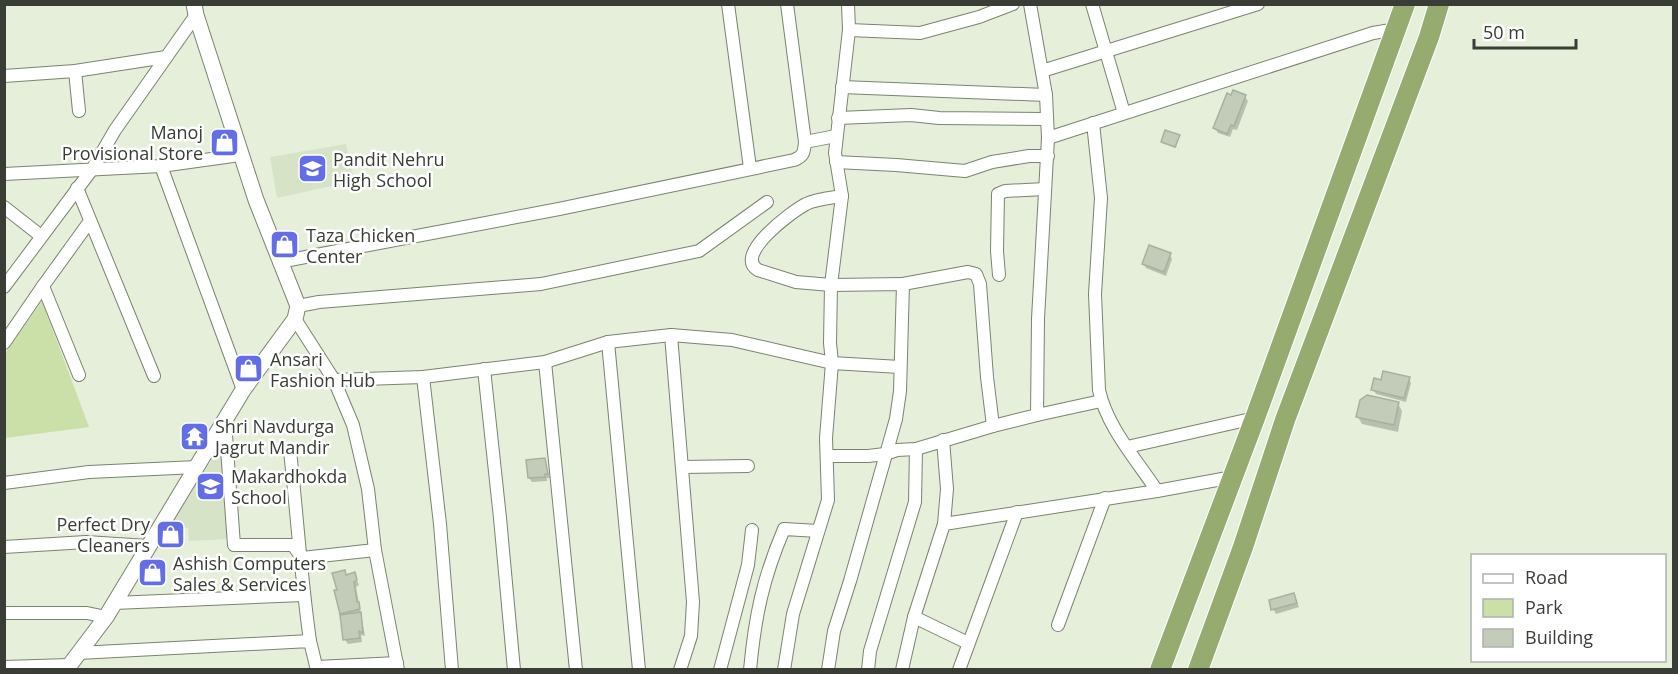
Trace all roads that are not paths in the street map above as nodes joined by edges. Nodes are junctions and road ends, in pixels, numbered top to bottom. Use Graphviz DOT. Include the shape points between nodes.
graph roads {
  1 [pos="728,4"];
  2 [pos="787,4"];
  3 [pos="848,4"];
  4 [pos="1013,4"];
  5 [pos="1030,4"];
  6 [pos="1092,4"];
  7 [pos="1405,4"];
  8 [pos="1439,4"];
  9 [pos="1255,5"];
  10 [pos="195,10"];
  11 [pos="1397,29"];
  12 [pos="849,30"];
  13 [pos="1107,50"];
  14 [pos="166,57"];
  15 [pos="75,71"];
  16 [pos="1042,71"];
  17 [pos="4,76"];
  18 [pos="842,87"];
  19 [pos="1046,95"];
  20 [pos="79,111"];
  21 [pos="1124,113"];
  22 [pos="838,118"];
  23 [pos="1046,119"];
  24 [pos="1093,123"];
  25 [pos="836,136"];
  26 [pos="1048,138"];
  27 [pos="805,142"];
  28 [pos="240,155"];
  29 [pos="1048,156"];
  30 [pos="836,162"];
  31 [pos="160,166"];
  32 [pos="93,168"];
  33 [pos="750,168"];
  34 [pos="4,174"];
  35 [pos="77,188"];
  36 [pos="1045,189"];
  37 [pos="842,196"];
  38 [pos="767,202"];
  39 [pos="4,207"];
  40 [pos="90,221"];
  41 [pos="41,236"];
  42 [pos="279,262"];
  43 [pos="999,275"];
  44 [pos="903,284"];
  45 [pos="831,285"];
  46 [pos="43,286"];
  47 [pos="4,287"];
  48 [pos="297,312"];
  49 [pos="671,335"];
  50 [pos="608,342"];
  51 [pos="4,343"];
  52 [pos="545,362"];
  53 [pos="832,363"];
  54 [pos="900,367"];
  55 [pos="484,369"];
  56 [pos="79,375"];
  57 [pos="154,376"];
  58 [pos="423,377"];
  59 [pos="334,380"];
  60 [pos="243,390"];
  61 [pos="1101,401"];
  62 [pos="1037,415"];
  63 [pos="1256,418"];
  64 [pos="225,421"];
  65 [pos="993,426"];
  66 [pos="943,440"];
  67 [pos="1127,447"];
  68 [pos="916,449"];
  69 [pos="290,451"];
  70 [pos="885,454"];
  71 [pos="827,456"];
  72 [pos="748,466"];
  73 [pos="197,467"];
  74 [pos="682,467"];
  75 [pos="1233,477"];
  76 [pos="4,483"];
  77 [pos="1157,491"];
  78 [pos="1105,498"];
  79 [pos="1017,512"];
  80 [pos="944,524"];
  81 [pos="752,530"];
  82 [pos="818,531"];
  83 [pos="148,546"];
  84 [pos="4,547"];
  85 [pos="375,550"];
  86 [pos="302,558"];
  87 [pos="303,595"];
  88 [pos="110,610"];
  89 [pos="4,613"];
  90 [pos="914,617"];
  91 [pos="1058,625"];
  92 [pos="310,640"];
  93 [pos="968,643"];
  94 [pos="71,662"];
  95 [pos="397,666"];
  96 [pos="4,667"];
  97 [pos="317,668"];
  98 [pos="452,669"];
  99 [pos="514,669"];
  100 [pos="576,669"];
  101 [pos="639,669"];
  102 [pos="680,669"];
  103 [pos="720,669"];
  104 [pos="750,669"];
  105 [pos="784,669"];
  106 [pos="828,669"];
  107 [pos="868,669"];
  108 [pos="902,669"];
  109 [pos="960,669"];
  110 [pos="1160,669"];
  111 [pos="1198,669"];
  1 -- 33 [label="street"];
  2 -- 27 [label="street"];
  3 -- 12 [label="street"];
  4 -- 12 [label="street" via="920,33"];
  5 -- 16 [label="street"];
  6 -- 13 [label="street"];
  7 -- 11 [label="highway"];
  8 -- 111 [label="highway" via="1285,420 1244,547"];
  9 -- 13 [label="street"];
  10 -- 14 [label="street"];
  10 -- 28 [label="street"];
  11 -- 21 [label="street" via="1373,33"];
  11 -- 63 [label="highway"];
  12 -- 18 [label="street"];
  13 -- 16 [label="street"];
  13 -- 21 [label="street"];
  14 -- 15 [label="street"];
  14 -- 32 [label="street"];
  15 -- 17 [label="street"];
  15 -- 20 [label="street"];
  16 -- 19 [label="street"];
  18 -- 19 [label="street"];
  18 -- 22 [label="street"];
  19 -- 23 [label="street"];
  21 -- 24 [label="street"];
  22 -- 23 [label="street" via="911,115"];
  22 -- 25 [label="street"];
  23 -- 26 [label="street"];
  24 -- 26 [label="street"];
  24 -- 61 [label="street" via="1101,198 1095,294"];
  25 -- 27 [label="street"];
  25 -- 30 [label="street"];
  26 -- 29 [label="street"];
  27 -- 33 [label="street" via="800,158"];
  28 -- 31 [label="street"];
  28 -- 42 [label="street"];
  29 -- 30 [label="street" via="1001,161 965,171"];
  29 -- 36 [label="street"];
  30 -- 37 [label="street"];
  31 -- 32 [label="street"];
  31 -- 60 [label="street"];
  32 -- 34 [label="street"];
  32 -- 35 [label="street"];
  33 -- 42 [label="street"];
  35 -- 40 [label="street"];
  35 -- 41 [label="street"];
  36 -- 43 [label="street" via="998,194"];
  36 -- 62 [label="street"];
  37 -- 45 [label="street"];
  37 -- 45 [label="street" via="816,200 794,211 758,244 750,261 753,268 796,282"];
  38 -- 48 [label="street" via="699,251 541,284 319,302"];
  39 -- 41 [label="street"];
  40 -- 46 [label="street"];
  40 -- 57 [label="street"];
  41 -- 47 [label="street"];
  42 -- 48 [label="street"];
  44 -- 45 [label="street"];
  44 -- 54 [label="street"];
  44 -- 65 [label="street" via="968,272 976,274"];
  45 -- 53 [label="street"];
  46 -- 51 [label="street"];
  46 -- 56 [label="street"];
  48 -- 59 [label="street"];
  48 -- 60 [label="street"];
  49 -- 50 [label="street"];
  49 -- 53 [label="street" via="732,340"];
  49 -- 74 [label="street"];
  50 -- 52 [label="street"];
  50 -- 101 [label="street"];
  52 -- 55 [label="street"];
  52 -- 100 [label="street"];
  53 -- 54 [label="street"];
  53 -- 71 [label="street"];
  54 -- 70 [label="street" via="896,419"];
  55 -- 58 [label="street"];
  55 -- 99 [label="street"];
  58 -- 59 [label="street"];
  58 -- 98 [label="street"];
  59 -- 85 [label="street" via="353,425 368,489"];
  60 -- 64 [label="street"];
  61 -- 62 [label="street"];
  61 -- 67 [label="street"];
  62 -- 65 [label="street"];
  63 -- 67 [label="street"];
  63 -- 75 [label="highway"];
  64 -- 73 [label="street"];
  64 -- 86 [label="street" via="234,545 293,545"];
  65 -- 66 [label="street"];
  66 -- 68 [label="street"];
  66 -- 80 [label="street" via="947,489"];
  67 -- 77 [label="street"];
  68 -- 70 [label="street"];
  68 -- 107 [label="street" via="915,502"];
  69 -- 86 [label="street"];
  70 -- 71 [label="street"];
  70 -- 106 [label="street" via="834,631"];
  71 -- 82 [label="street" via="828,500"];
  72 -- 74 [label="street"];
  73 -- 76 [label="street" via="89,472"];
  73 -- 83 [label="street"];
  74 -- 102 [label="street" via="693,620"];
  75 -- 77 [label="street"];
  75 -- 110 [label="highway"];
  77 -- 78 [label="street"];
  78 -- 79 [label="street"];
  78 -- 91 [label="street"];
  79 -- 80 [label="street"];
  79 -- 93 [label="street"];
  80 -- 90 [label="street"];
  81 -- 103 [label="street" via="748,565"];
  82 -- 104 [label="street" via="784,529 759,600"];
  82 -- 105 [label="street" via="793,614"];
  83 -- 84 [label="street" via="86,542"];
  83 -- 88 [label="street"];
  85 -- 86 [label="street"];
  85 -- 95 [label="street"];
  86 -- 87 [label="street"];
  87 -- 88 [label="street"];
  87 -- 92 [label="street"];
  88 -- 89 [label="street"];
  88 -- 94 [label="street"];
  90 -- 93 [label="street"];
  90 -- 108 [label="street"];
  92 -- 94 [label="street"];
  92 -- 97 [label="street"];
  93 -- 109 [label="street"];
  94 -- 96 [label="street"];
  95 -- 97 [label="street"];
}
